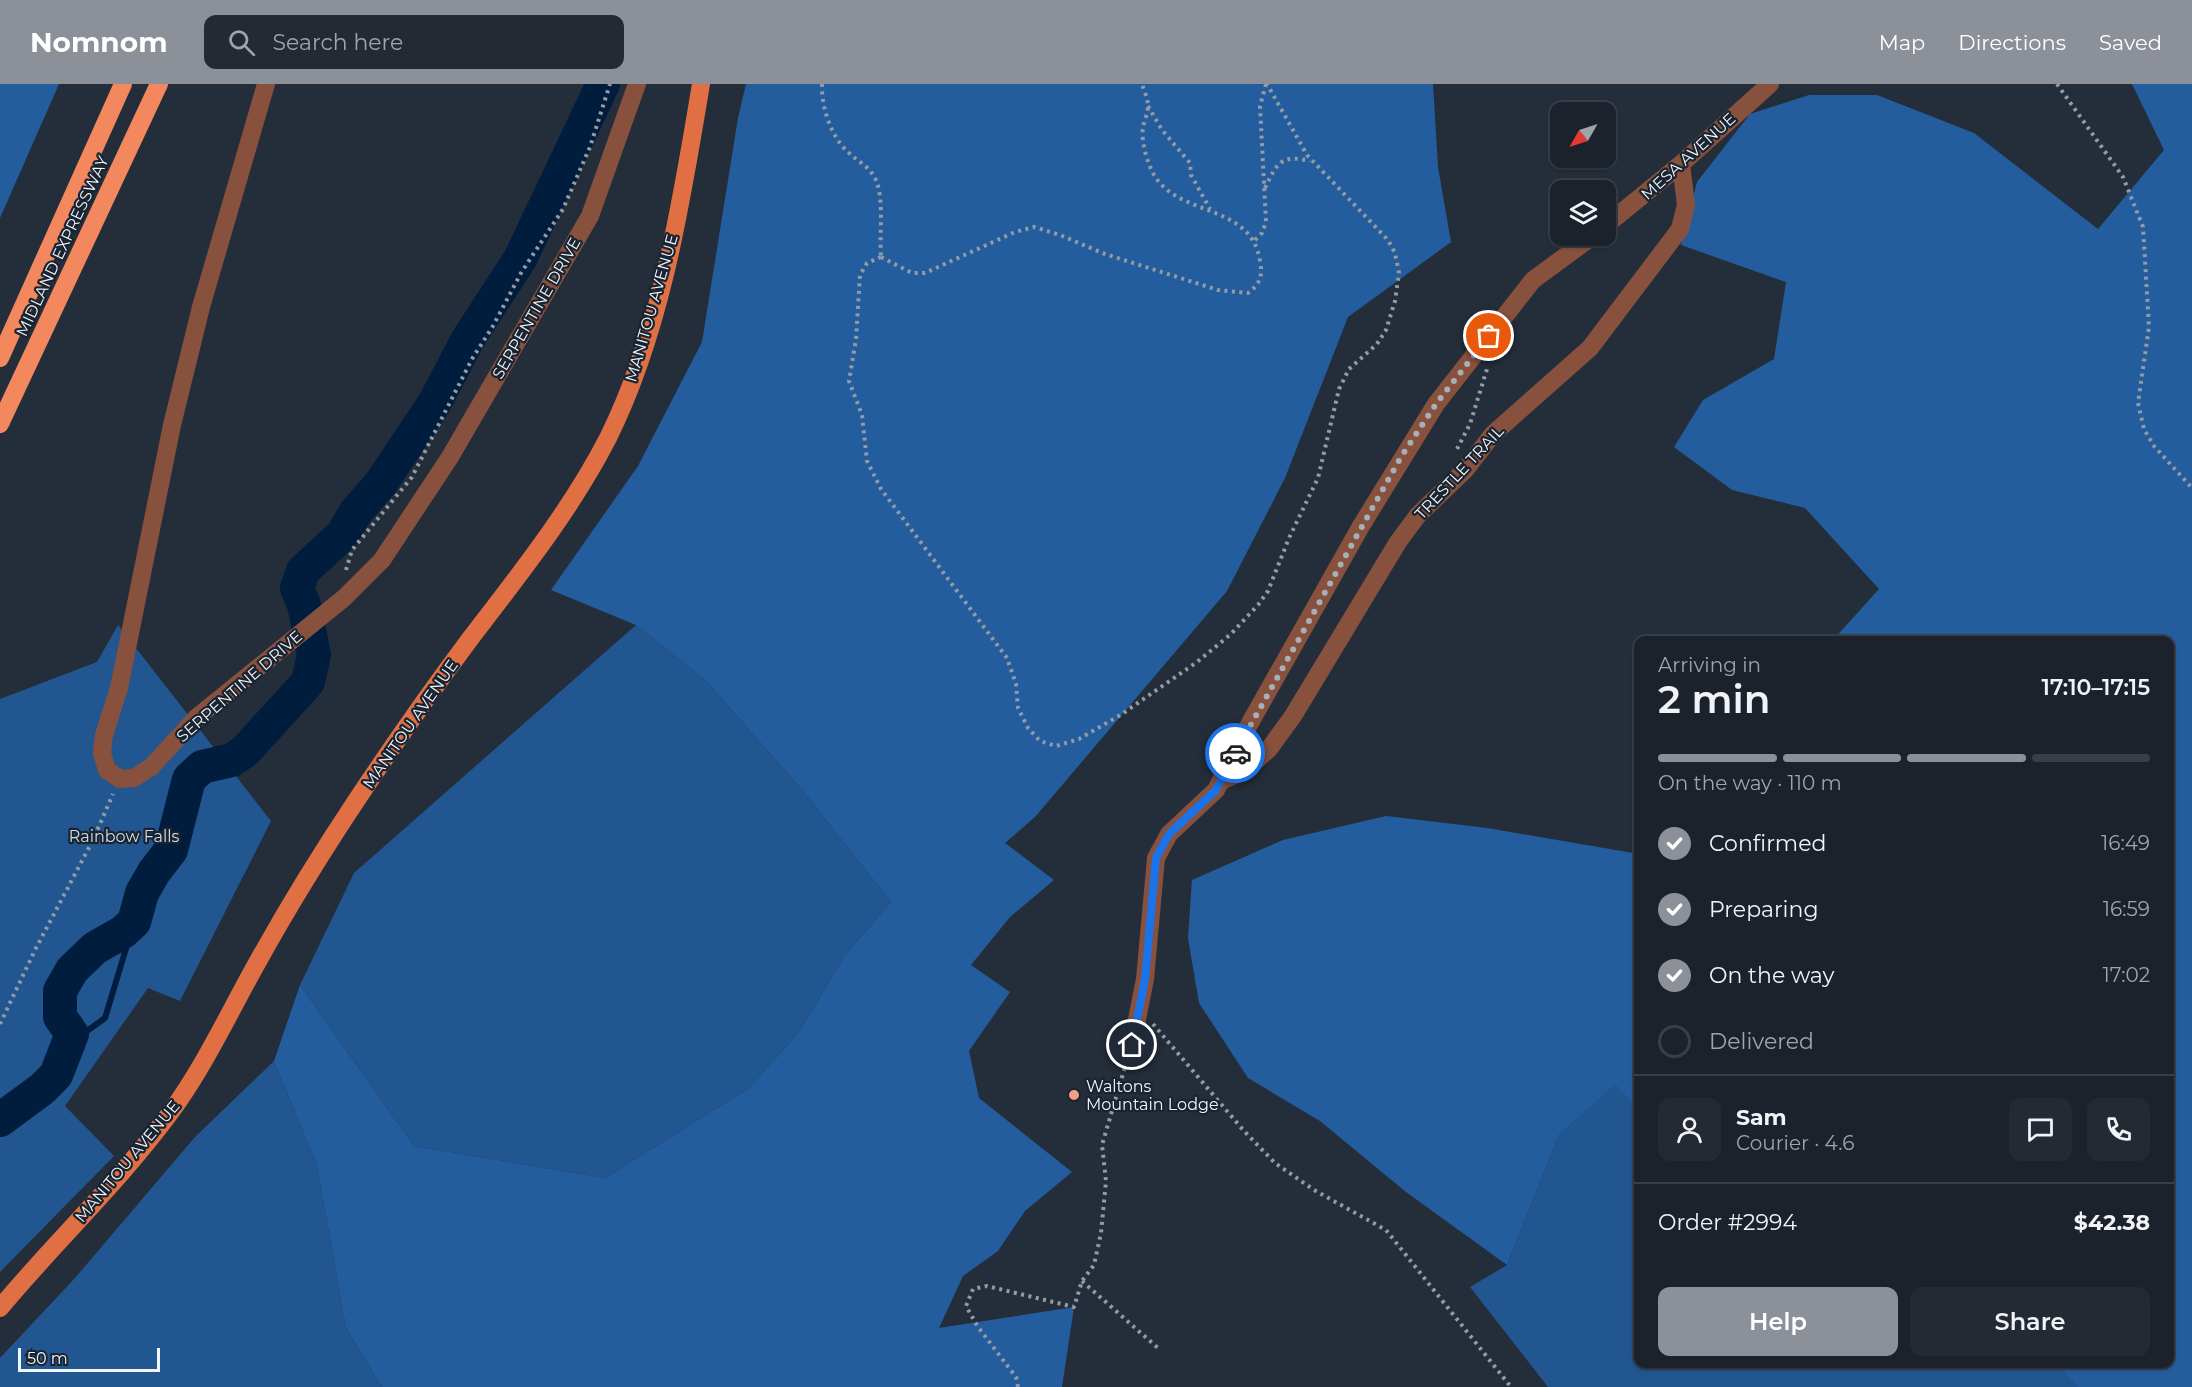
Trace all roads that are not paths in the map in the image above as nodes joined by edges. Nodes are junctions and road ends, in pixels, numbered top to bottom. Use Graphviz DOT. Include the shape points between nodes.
graph roads {
  1 [pos="123,84"];
  2 [pos="159,84"];
  3 [pos="266,84"];
  4 [pos="637,84"];
  5 [pos="701,84"];
  6 [pos="1770,84"];
  7 [pos="1681,164"];
  8 [pos="1616,217"];
  9 [pos="1579,246"];
  10 [pos="0,358"];
  11 [pos="0,424"];
  12 [pos="1221,781"];
  13 [pos="1132,1045"];
  14 [pos="0,1308"];
  1 -- 10 [label="highway, MIDLAND EXPRESSWAY"];
  2 -- 11 [label="highway, MIDLAND EXPRESSWAY"];
  3 -- 4 [label="street, SERPENTINE DRIVE" via="201,307 172,425 119,688 104,735 102,753 107,770 120,779 134,778 151,767 196,718 344,598 382,560 411,518 590,216"];
  5 -- 14 [label="main road, MANITOU AVENUE" via="684,187 648,331 623,403 589,472 531,560 439,681 345,817 294,897 171,1112"];
  6 -- 7 [label="street, MESA AVENUE"];
  7 -- 8 [label="street, MESA AVENUE"];
  7 -- 12 [label="street, TRESTLE TRAIL" via="1686,205 1680,229 1590,348 1493,434 1465,470 1418,514 1269,749 1244,771"];
  9 -- 12 [label="street" via="1533,280 1436,404 1401,457"];
  12 -- 13 [label="street" via="1190,817 1169,834 1156,858 1140,1008"];
}
